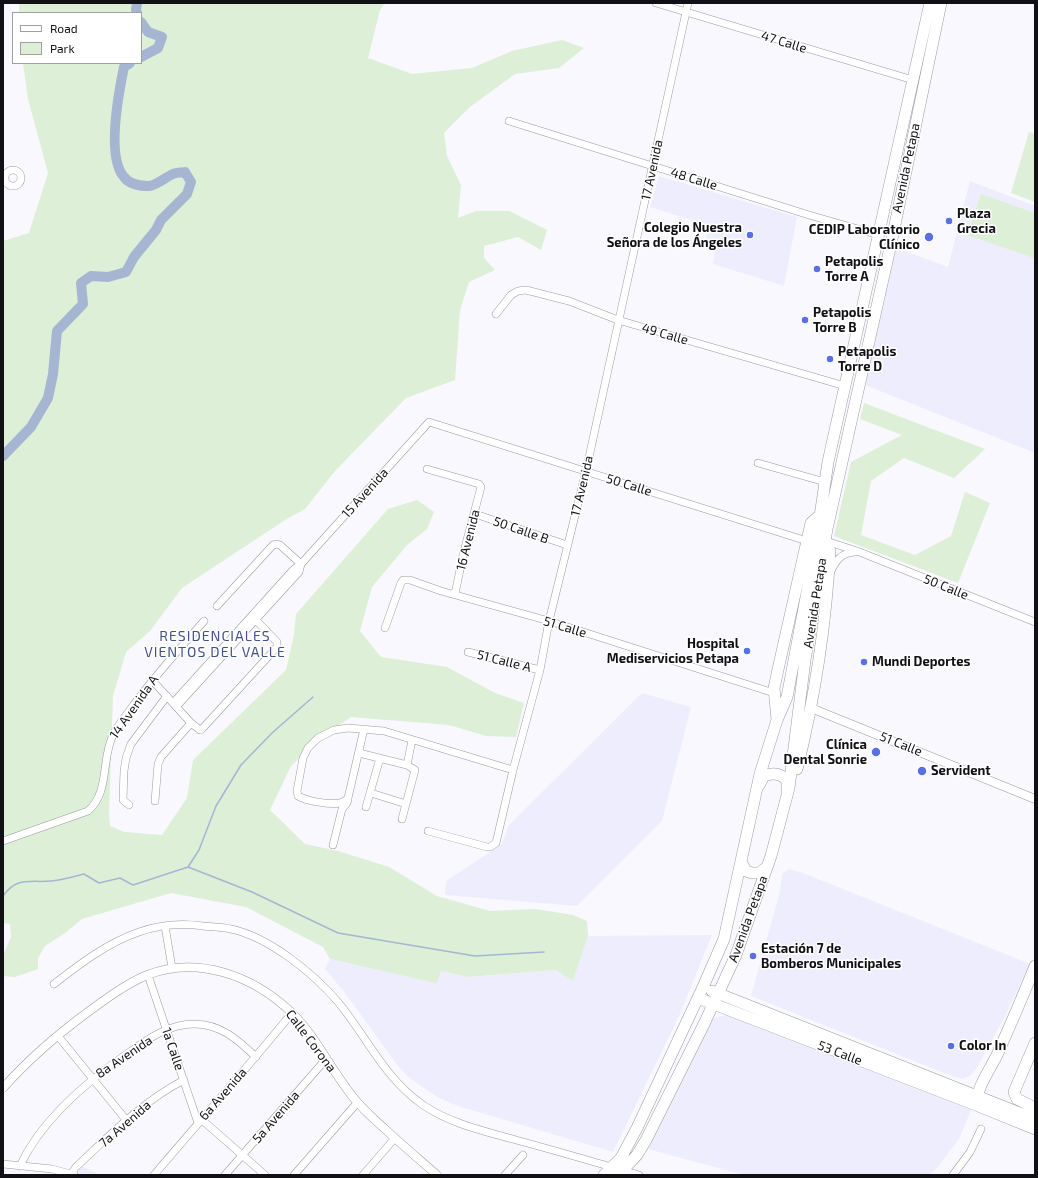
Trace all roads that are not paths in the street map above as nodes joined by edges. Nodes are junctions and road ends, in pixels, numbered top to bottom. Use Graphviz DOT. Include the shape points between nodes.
graph roads {
  1 [pos="656,3"];
  2 [pos="688,3"];
  3 [pos="930,3"];
  4 [pos="941,3"];
  5 [pos="686,12"];
  6 [pos="913,80"];
  7 [pos="509,121"];
  8 [pos="652,166"];
  9 [pos="3,169"];
  10 [pos="11,169"];
  11 [pos="879,235"];
  12 [pos="892,239"];
  13 [pos="496,314"];
  14 [pos="618,320"];
  15 [pos="845,386"];
  16 [pos="428,422"];
  17 [pos="758,463"];
  18 [pos="427,469"];
  19 [pos="586,471"];
  20 [pos="825,482"];
  21 [pos="475,514"];
  22 [pos="820,515"];
  23 [pos="827,529"];
  24 [pos="807,541"];
  25 [pos="829,542"];
  26 [pos="567,545"];
  27 [pos="857,551"];
  28 [pos="301,564"];
  29 [pos="828,579"];
  30 [pos="455,594"];
  31 [pos="216,606"];
  32 [pos="254,618"];
  33 [pos="204,621"];
  34 [pos="549,621"];
  35 [pos="1035,622"];
  36 [pos="385,628"];
  37 [pos="468,652"];
  38 [pos="540,670"];
  39 [pos="152,680"];
  40 [pos="786,692"];
  41 [pos="774,693"];
  42 [pos="803,695"];
  43 [pos="167,696"];
  44 [pos="174,705"];
  45 [pos="811,708"];
  46 [pos="777,720"];
  47 [pos="190,723"];
  48 [pos="364,729"];
  49 [pos="412,740"];
  50 [pos="359,753"];
  51 [pos="380,758"];
  52 [pos="407,765"];
  53 [pos="513,770"];
  54 [pos="789,788"];
  55 [pos="370,793"];
  56 [pos="755,795"];
  57 [pos="348,798"];
  58 [pos="1035,799"];
  59 [pos="154,801"];
  60 [pos="786,802"];
  61 [pos="406,804"];
  62 [pos="129,805"];
  63 [pos="366,807"];
  64 [pos="402,819"];
  65 [pos="428,831"];
  66 [pos="3,841"];
  67 [pos="333,845"];
  68 [pos="741,862"];
  69 [pos="767,867"];
  70 [pos="165,926"];
  71 [pos="1035,966"];
  72 [pos="172,968"];
  73 [pos="148,975"];
  74 [pos="54,984"];
  75 [pos="703,987"];
  76 [pos="698,998"];
  77 [pos="716,999"];
  78 [pos="292,1013"];
  79 [pos="166,1030"];
  80 [pos="58,1036"];
  81 [pos="1035,1043"];
  82 [pos="256,1057"];
  83 [pos="326,1059"];
  84 [pos="93,1078"];
  85 [pos="984,1078"];
  86 [pos="184,1080"];
  87 [pos="945,1084"];
  88 [pos="3,1088"];
  89 [pos="980,1102"];
  90 [pos="357,1103"];
  91 [pos="995,1108"];
  92 [pos="1035,1108"];
  93 [pos="1035,1119"];
  94 [pos="127,1121"];
  95 [pos="200,1121"];
  96 [pos="981,1129"];
  97 [pos="1035,1129"];
  98 [pos="395,1138"];
  99 [pos="242,1155"];
  100 [pos="523,1155"];
  101 [pos="3,1164"];
  102 [pos="20,1166"];
  103 [pos="615,1172"];
  104 [pos="72,1174"];
  105 [pos="435,1174"];
  106 [pos="154,1175"];
  107 [pos="225,1175"];
  108 [pos="265,1175"];
  109 [pos="294,1175"];
  110 [pos="363,1175"];
  111 [pos="505,1175"];
  112 [pos="639,1175"];
  113 [pos="953,1175"];
  1 -- 5 [label="street, 47 Calle"];
  2 -- 5 [label="street, 17 Avenida"];
  3 -- 6 [label="main road, Avenida Petapa"];
  4 -- 12 [label="main road, Avenida Petapa"];
  5 -- 6 [label="street, 47 Calle"];
  5 -- 8 [label="street, 17 Avenida"];
  6 -- 11 [label="main road, Avenida Petapa"];
  7 -- 8 [label="street, 48 Calle"];
  8 -- 11 [label="street, 48 Calle"];
  8 -- 14 [label="street, 17 Avenida"];
  9 -- 10 [label="street"];
  11 -- 12 [label="main road"];
  11 -- 15 [label="main road, Avenida Petapa"];
  12 -- 23 [label="main road, Avenida Petapa"];
  13 -- 14 [label="street, 49 Calle" via="511,295 526,290 569,301"];
  14 -- 15 [label="street, 49 Calle"];
  14 -- 19 [label="street, 17 Avenida"];
  15 -- 20 [label="main road, Avenida Petapa"];
  16 -- 19 [label="street, 50 Calle"];
  16 -- 28 [label="street, 15 Avenida"];
  17 -- 20 [label="street"];
  18 -- 21 [label="street, 16 Avenida" via="481,485"];
  19 -- 24 [label="street, 50 Calle"];
  19 -- 26 [label="street, 17 Avenida"];
  20 -- 22 [label="main road, Avenida Petapa"];
  21 -- 26 [label="street, 50 Calle B"];
  21 -- 30 [label="street, 16 Avenida"];
  22 -- 24 [label="main road" via="811,523"];
  22 -- 40 [label="main road" via="787,655 782,684"];
  22 -- 46 [label="main road, Avenida Petapa" via="788,692"];
  23 -- 25 [label="main road"];
  23 -- 54 [label="main road, Avenida Petapa" via="805,660"];
  24 -- 41 [label="main road"];
  25 -- 27 [label="street, 50 Calle"];
  25 -- 29 [label="main road"];
  25 -- 42 [label="main road" via="809,688"];
  26 -- 34 [label="street, 17 Avenida"];
  27 -- 29 [label="street" via="846,552 841,556"];
  27 -- 35 [label="street, 50 Calle"];
  28 -- 31 [label="street" via="277,544"];
  28 -- 32 [label="street, 15 Avenida" via="299,572"];
  29 -- 45 [label="main road"];
  30 -- 34 [label="street, 51 Calle"];
  30 -- 36 [label="street, 51 Calle" via="403,580"];
  32 -- 44 [label="street, 15 Avenida"];
  32 -- 47 [label="street" via="276,642 277,647 202,729"];
  33 -- 39 [label="street, 14 Avenida A"];
  34 -- 38 [label="street, 17 Avenida"];
  34 -- 41 [label="street, 51 Calle"];
  37 -- 38 [label="street, 51 Calle A"];
  38 -- 53 [label="street, 17 Avenida"];
  39 -- 43 [label="street"];
  39 -- 66 [label="street, 14 Avenida A" via="113,733 108,746 101,793 94,806 88,811"];
  41 -- 46 [label="main road"];
  43 -- 44 [label="street"];
  43 -- 62 [label="street" via="131,744 126,758 123,800"];
  44 -- 47 [label="street"];
  45 -- 54 [label="main road" via="794,780"];
  45 -- 58 [label="street, 51 Calle"];
  46 -- 56 [label="main road, Avenida Petapa"];
  47 -- 59 [label="street" via="161,757"];
  48 -- 49 [label="street" via="384,731"];
  48 -- 50 [label="street"];
  48 -- 57 [label="street" via="334,730 318,738 303,758 297,794 299,797 335,804"];
  49 -- 52 [label="street"];
  49 -- 53 [label="street"];
  50 -- 51 [label="street"];
  50 -- 57 [label="street"];
  51 -- 52 [label="street"];
  51 -- 55 [label="street"];
  52 -- 61 [label="street" via="415,770"];
  53 -- 65 [label="street, 17 Avenida" via="494,845 487,847"];
  54 -- 60 [label="main road, Avenida Petapa"];
  55 -- 61 [label="street"];
  55 -- 63 [label="street"];
  56 -- 60 [label="main road" via="764,776 776,774 787,780"];
  56 -- 68 [label="main road, Avenida Petapa"];
  57 -- 67 [label="street" via="342,809"];
  60 -- 69 [label="main road, Avenida Petapa"];
  61 -- 64 [label="street"];
  68 -- 69 [label="main road" via="746,871 752,873 759,874"];
  68 -- 75 [label="main road, Avenida Petapa" via="728,926"];
  69 -- 77 [label="main road, Avenida Petapa" via="736,955"];
  70 -- 72 [label="street"];
  70 -- 74 [label="street" via="138,932 108,946"];
  70 -- 103 [label="street" via="189,924 232,929 279,950 300,965 338,1002 386,1070 424,1106 458,1124"];
  71 -- 85 [label="main road"];
  72 -- 73 [label="street, Calle Corona"];
  72 -- 78 [label="street, Calle Corona" via="211,969 239,977 264,990"];
  73 -- 79 [label="street, 1a Calle"];
  73 -- 80 [label="street, Calle Corona" via="111,995"];
  75 -- 76 [label="main road, Avenida Petapa"];
  75 -- 77 [label="main road, 53 Calle"];
  76 -- 77 [label="main road, 53 Calle"];
  76 -- 103 [label="main road, Avenida Petapa"];
  77 -- 87 [label="main road, 53 Calle"];
  77 -- 89 [label="main road, 53 Calle"];
  77 -- 103 [label="main road, Avenida Petapa" via="646,1140 637,1155"];
  78 -- 82 [label="street, 6a Avenida"];
  78 -- 83 [label="street, Calle Corona"];
  79 -- 82 [label="street, 8a Avenida" via="193,1024 217,1028 238,1040"];
  79 -- 84 [label="street, 8a Avenida"];
  79 -- 86 [label="street, 1a Calle"];
  80 -- 84 [label="street"];
  80 -- 88 [label="street, Calle Corona"];
  81 -- 92 [label="main road" via="1014,1092 1017,1099"];
  82 -- 95 [label="street, 6a Avenida"];
  83 -- 90 [label="street, Calle Corona"];
  83 -- 99 [label="street, 5a Avenida"];
  84 -- 94 [label="street"];
  84 -- 102 [label="street, 8a Avenida" via="53,1118 33,1143"];
  85 -- 87 [label="main road" via="971,1087"];
  85 -- 89 [label="main road"];
  86 -- 94 [label="street, 7a Avenida"];
  86 -- 95 [label="street, 1a Calle"];
  87 -- 89 [label="main road, 53 Calle"];
  89 -- 91 [label="main road"];
  90 -- 98 [label="street, Calle Corona"];
  90 -- 109 [label="street"];
  91 -- 93 [label="main road"];
  91 -- 97 [label="main road"];
  94 -- 104 [label="street, 7a Avenida" via="76,1167"];
  95 -- 99 [label="street"];
  95 -- 106 [label="street, 6a Avenida"];
  96 -- 113 [label="street" via="970,1152"];
  98 -- 105 [label="street, Calle Corona"];
  98 -- 110 [label="street"];
  99 -- 107 [label="street, 5a Avenida"];
  99 -- 108 [label="street"];
  100 -- 111 [label="street"];
  101 -- 102 [label="street"];
  102 -- 104 [label="street"];
  103 -- 112 [label="street"];
}
